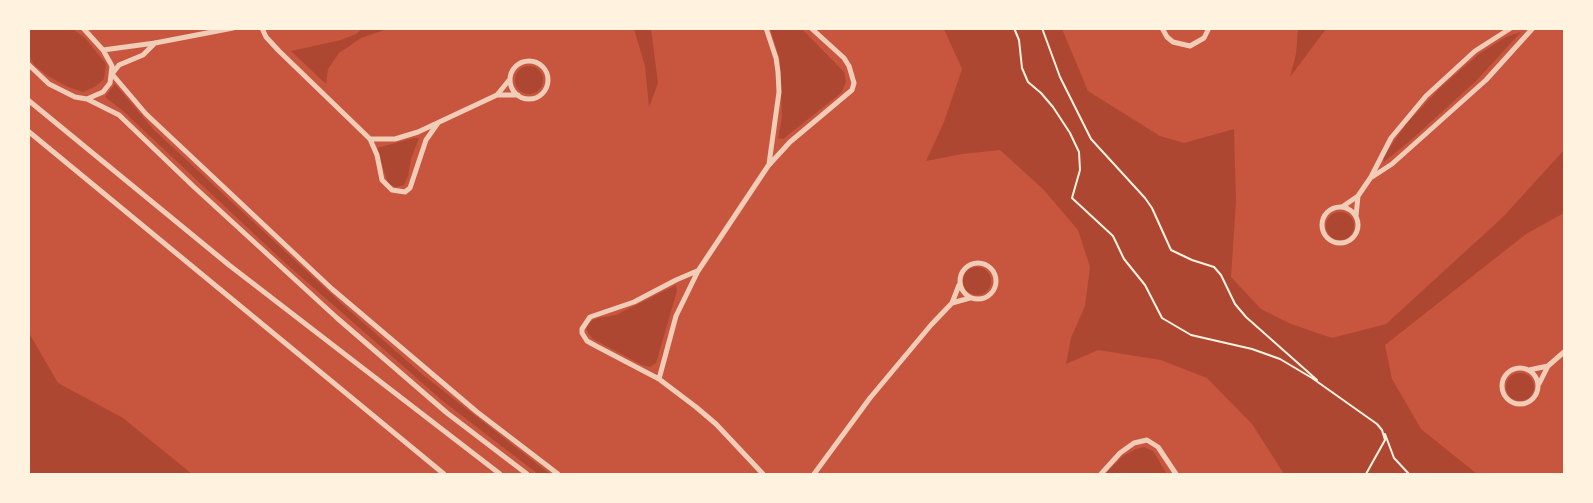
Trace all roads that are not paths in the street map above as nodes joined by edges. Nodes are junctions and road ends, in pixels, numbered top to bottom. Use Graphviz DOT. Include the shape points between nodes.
graph roads {
  1 [pos="83,28"];
  2 [pos="233,28"];
  3 [pos="262,28"];
  4 [pos="765,28"];
  5 [pos="811,28"];
  6 [pos="1162,28"];
  7 [pos="1209,28"];
  8 [pos="1511,28"];
  9 [pos="1533,28"];
  10 [pos="155,43"];
  11 [pos="103,50"];
  12 [pos="28,64"];
  13 [pos="112,74"];
  14 [pos="511,77"];
  15 [pos="497,95"];
  16 [pos="519,95"];
  17 [pos="87,99"];
  18 [pos="28,100"];
  19 [pos="438,123"];
  20 [pos="28,131"];
  21 [pos="370,139"];
  22 [pos="768,166"];
  23 [pos="1371,177"];
  24 [pos="1358,196"];
  25 [pos="1340,207"];
  26 [pos="1356,217"];
  27 [pos="698,271"];
  28 [pos="959,284"];
  29 [pos="972,298"];
  30 [pos="952,303"];
  31 [pos="1564,352"];
  32 [pos="1548,366"];
  33 [pos="1527,369"];
  34 [pos="659,379"];
  35 [pos="1538,385"];
  36 [pos="444,474"];
  37 [pos="500,474"];
  38 [pos="527,474"];
  39 [pos="558,474"];
  40 [pos="762,474"];
  41 [pos="814,474"];
  42 [pos="1101,474"];
  43 [pos="1176,474"];
  1 -- 11 [label="street"];
  2 -- 10 [label="street"];
  3 -- 21 [label="street" via="266,38"];
  4 -- 22 [label="street" via="776,58 779,82"];
  5 -- 22 [label="street" via="844,58 853,74 852,90 790,142"];
  6 -- 7 [label="street" via="1173,42 1190,46 1204,38"];
  8 -- 23 [label="street" via="1475,51 1426,96 1391,138"];
  9 -- 23 [label="street" via="1486,80 1392,164"];
  10 -- 11 [label="street"];
  10 -- 13 [label="street"];
  11 -- 13 [label="street"];
  12 -- 17 [label="street" via="49,84"];
  13 -- 17 [label="street" via="103,92"];
  13 -- 39 [label="street" via="146,114 332,289"];
  14 -- 15 [label="street"];
  14 -- 16 [label="street" via="512,88"];
  14 -- 16 [label="street" via="517,66 528,61 540,65 548,75 543,93 531,98"];
  15 -- 16 [label="street"];
  15 -- 19 [label="street"];
  17 -- 38 [label="street" via="119,115 337,318 447,413"];
  18 -- 37 [label="street" via="229,265"];
  19 -- 21 [label="street" via="395,139"];
  19 -- 21 [label="street" via="426,140 413,183 405,192 385,185"];
  20 -- 36 [label="street"];
  22 -- 27 [label="street"];
  23 -- 24 [label="street"];
  24 -- 25 [label="street"];
  24 -- 26 [label="street"];
  25 -- 26 [label="street"];
  25 -- 26 [label="street" via="1328,212 1322,222 1324,234 1334,242 1352,240 1358,229"];
  27 -- 34 [label="street" via="675,316"];
  27 -- 34 [label="street" via="622,308 590,316 582,329 584,337 596,346"];
  28 -- 29 [label="street"];
  28 -- 29 [label="street" via="966,267 978,262 989,267 996,277 994,290 984,298"];
  28 -- 30 [label="street"];
  29 -- 30 [label="street"];
  30 -- 41 [label="street" via="870,398"];
  31 -- 32 [label="street"];
  32 -- 33 [label="street"];
  32 -- 35 [label="street"];
  33 -- 35 [label="street"];
  33 -- 35 [label="street" via="1509,372 1502,382 1503,394 1512,403 1524,404 1534,397"];
  34 -- 40 [label="street" via="716,424"];
  42 -- 43 [label="street" via="1120,453 1146,440 1158,447"];
}
